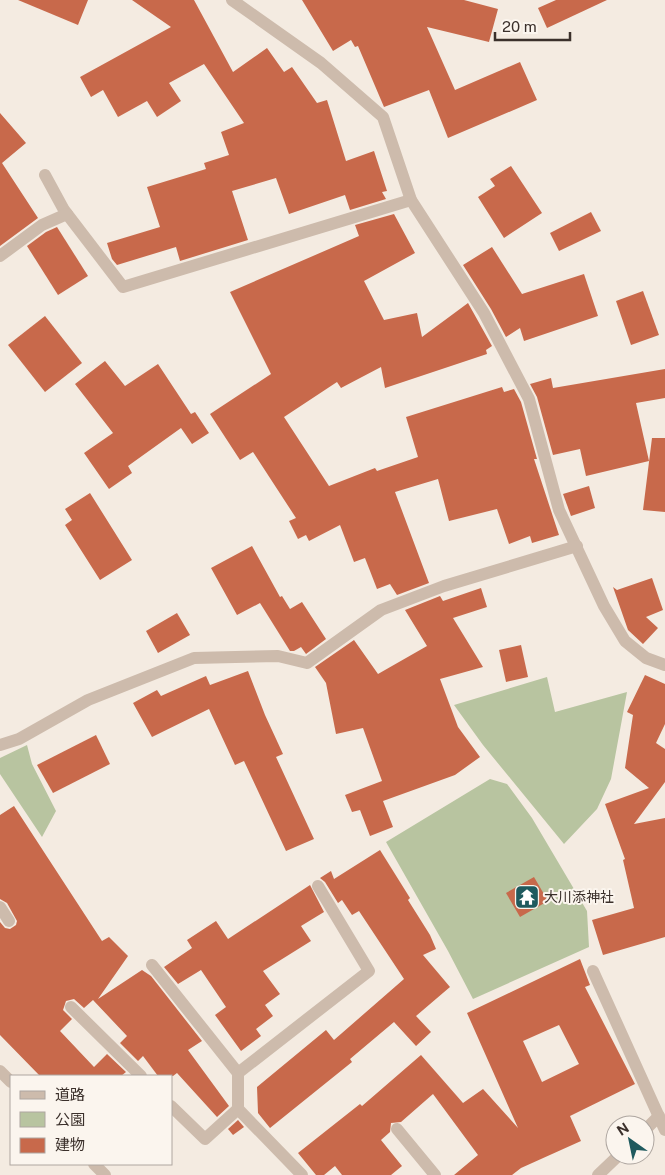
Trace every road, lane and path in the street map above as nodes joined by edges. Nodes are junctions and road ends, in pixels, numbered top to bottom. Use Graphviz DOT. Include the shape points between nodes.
graph roads {
  1 [pos="232,0"];
  2 [pos="45,176"];
  3 [pos="412,200"];
  4 [pos="67,214"];
  5 [pos="0,256"];
  6 [pos="577,546"];
  7 [pos="665,665"];
  8 [pos="0,745"];
  9 [pos="318,886"];
  10 [pos="0,907"];
  11 [pos="9,921"];
  12 [pos="152,965"];
  13 [pos="593,971"];
  14 [pos="71,1007"];
  15 [pos="0,1070"];
  16 [pos="238,1073"];
  17 [pos="140,1075"];
  18 [pos="10,1081"];
  19 [pos="172,1107"];
  20 [pos="238,1109"];
  21 [pos="659,1116"];
  22 [pos="655,1120"];
  23 [pos="397,1129"];
  24 [pos="665,1130"];
  25 [pos="95,1165"];
  26 [pos="608,1165"];
  27 [pos="105,1175"];
  28 [pos="302,1175"];
  29 [pos="435,1175"];
  30 [pos="598,1175"];
  1 -- 3 [label="street" via="322,64 383,117"];
  2 -- 4 [label="street"];
  3 -- 4 [label="street" via="123,287"];
  3 -- 6 [label="street" via="484,313 528,399 559,510"];
  4 -- 5 [label="street" via="42,225"];
  6 -- 7 [label="street" via="604,606 625,641 646,658"];
  6 -- 8 [label="street" via="444,586 381,610 308,663 278,656 194,658 88,700 19,739"];
  9 -- 16 [label="street" via="369,971"];
  10 -- 11 [label="street"];
  12 -- 16 [label="street"];
  13 -- 21 [label="street"];
  14 -- 17 [label="street"];
  15 -- 18 [label="street"];
  16 -- 20 [label="street"];
  19 -- 20 [label="street" via="205,1139"];
  20 -- 28 [label="street"];
  21 -- 22 [label="street"];
  21 -- 24 [label="street"];
  23 -- 29 [label="street"];
  25 -- 27 [label="street"];
  26 -- 30 [label="street"];
}
